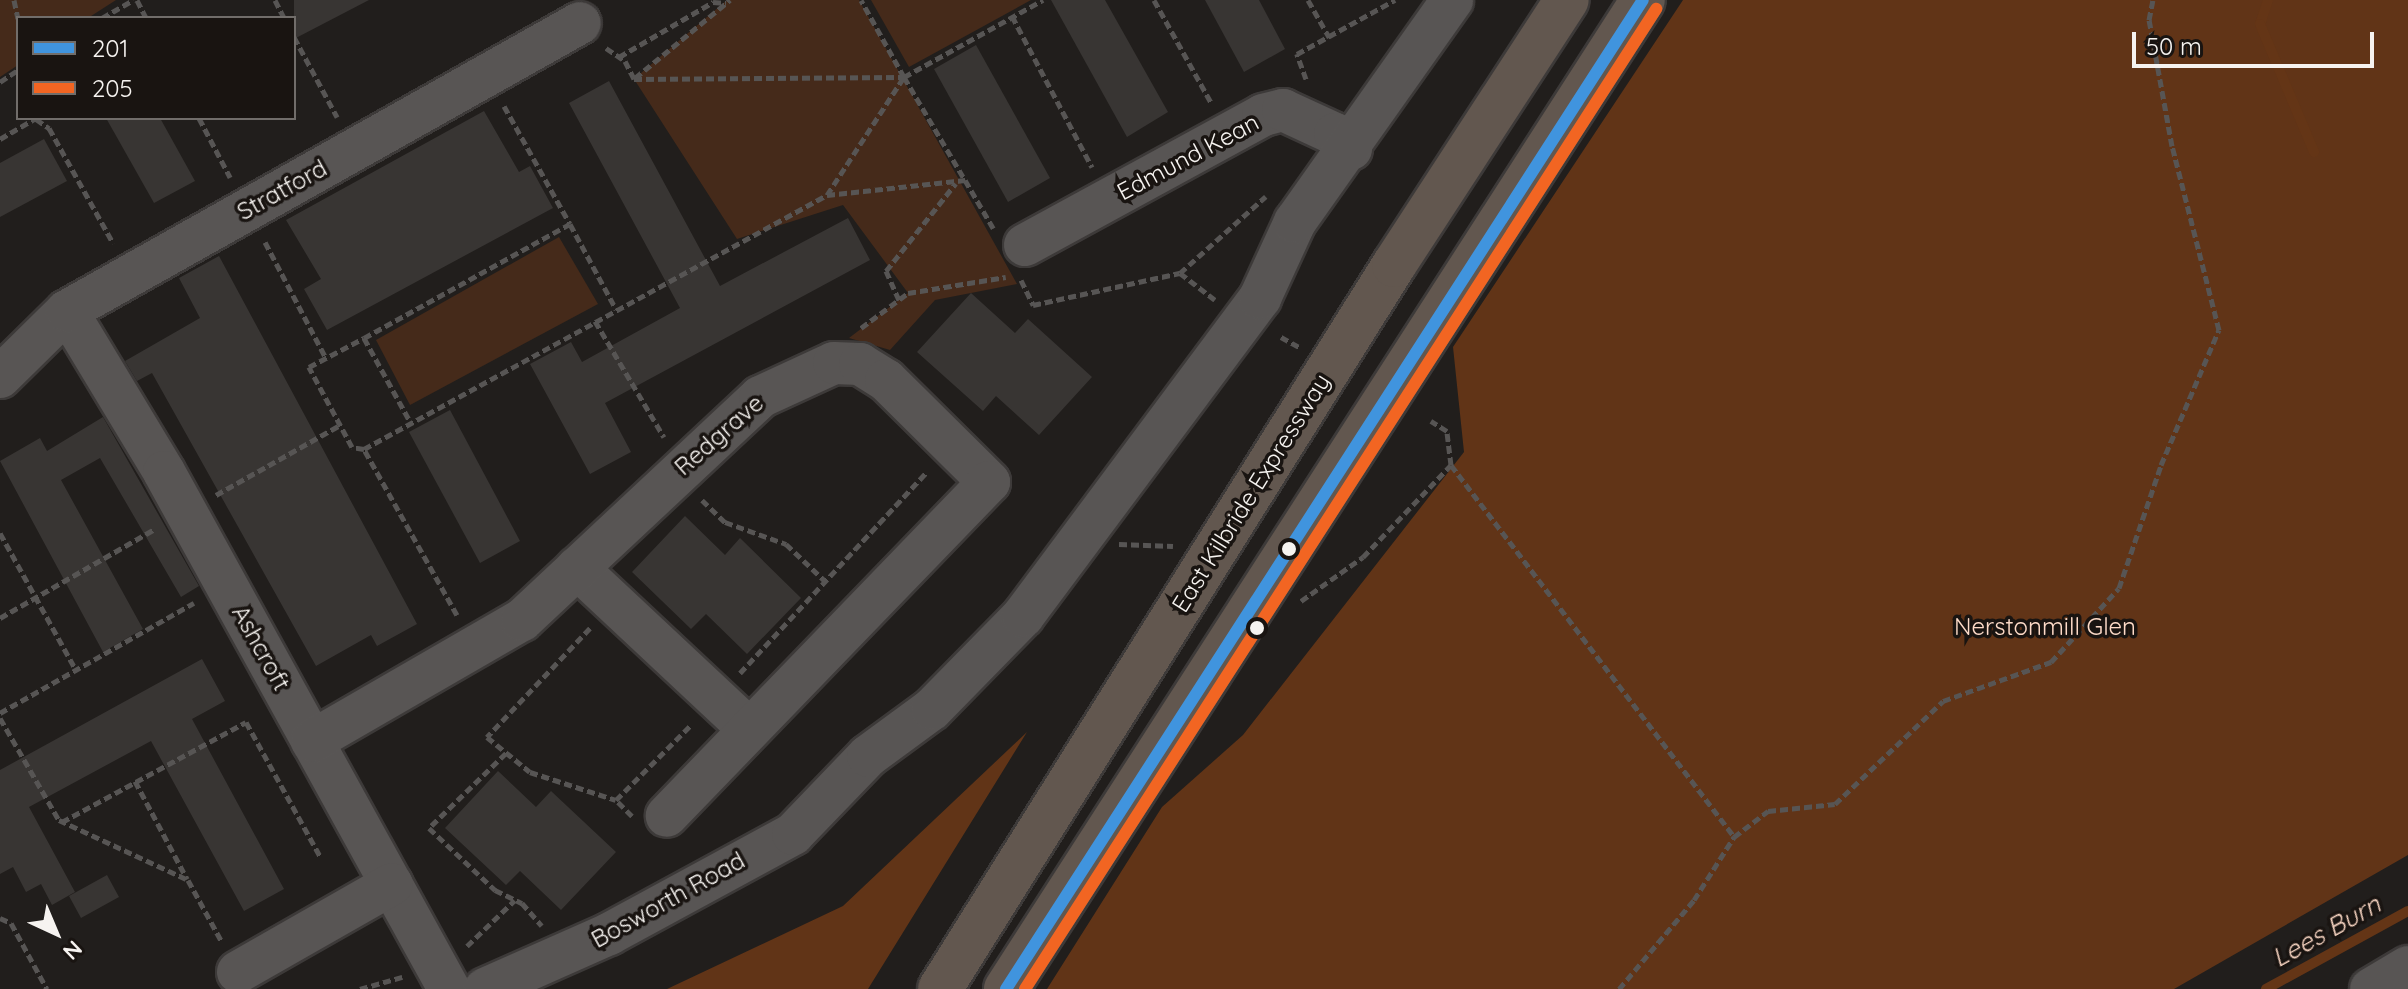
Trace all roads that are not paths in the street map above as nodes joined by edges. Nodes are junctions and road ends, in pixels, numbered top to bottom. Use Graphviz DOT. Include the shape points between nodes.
graph roads {
  1 [pos="1452,0"];
  2 [pos="1567,0"];
  3 [pos="1643,0"];
  4 [pos="590,34"];
  5 [pos="1336,138"];
  6 [pos="1025,245"];
  7 [pos="67,311"];
  8 [pos="0,377"];
  9 [pos="577,568"];
  10 [pos="749,729"];
  11 [pos="312,741"];
  12 [pos="652,818"];
  13 [pos="392,884"];
  14 [pos="2408,967"];
  15 [pos="238,972"];
  16 [pos="442,977"];
  17 [pos="485,989"];
  18 [pos="940,989"];
  19 [pos="1006,989"];
  20 [pos="2371,989"];
  1 -- 5 [label="street, Bosworth Road"];
  2 -- 18 [label="highway, East Kilbride Expressway"];
  3 -- 19 [label="highway"];
  4 -- 7 [label="street, Stratford" via="487,75"];
  5 -- 6 [label="street, Edmund Kean" via="1283,110"];
  5 -- 17 [label="street, Bosworth Road" via="1260,298 1203,369 1087,537 1023,616 932,709 868,756 793,834 567,954"];
  7 -- 8 [label="street, Stratford"];
  7 -- 11 [label="street, Ashcroft"];
  9 -- 10 [label="street"];
  9 -- 10 [label="street, Redgrave" via="760,397 834,363 860,364 886,380 989,482"];
  9 -- 11 [label="street, Redgrave" via="522,620"];
  10 -- 12 [label="street"];
  11 -- 13 [label="street, Ashcroft"];
  13 -- 15 [label="street"];
  13 -- 16 [label="street, Ashcroft"];
  14 -- 20 [label="street"];
}
